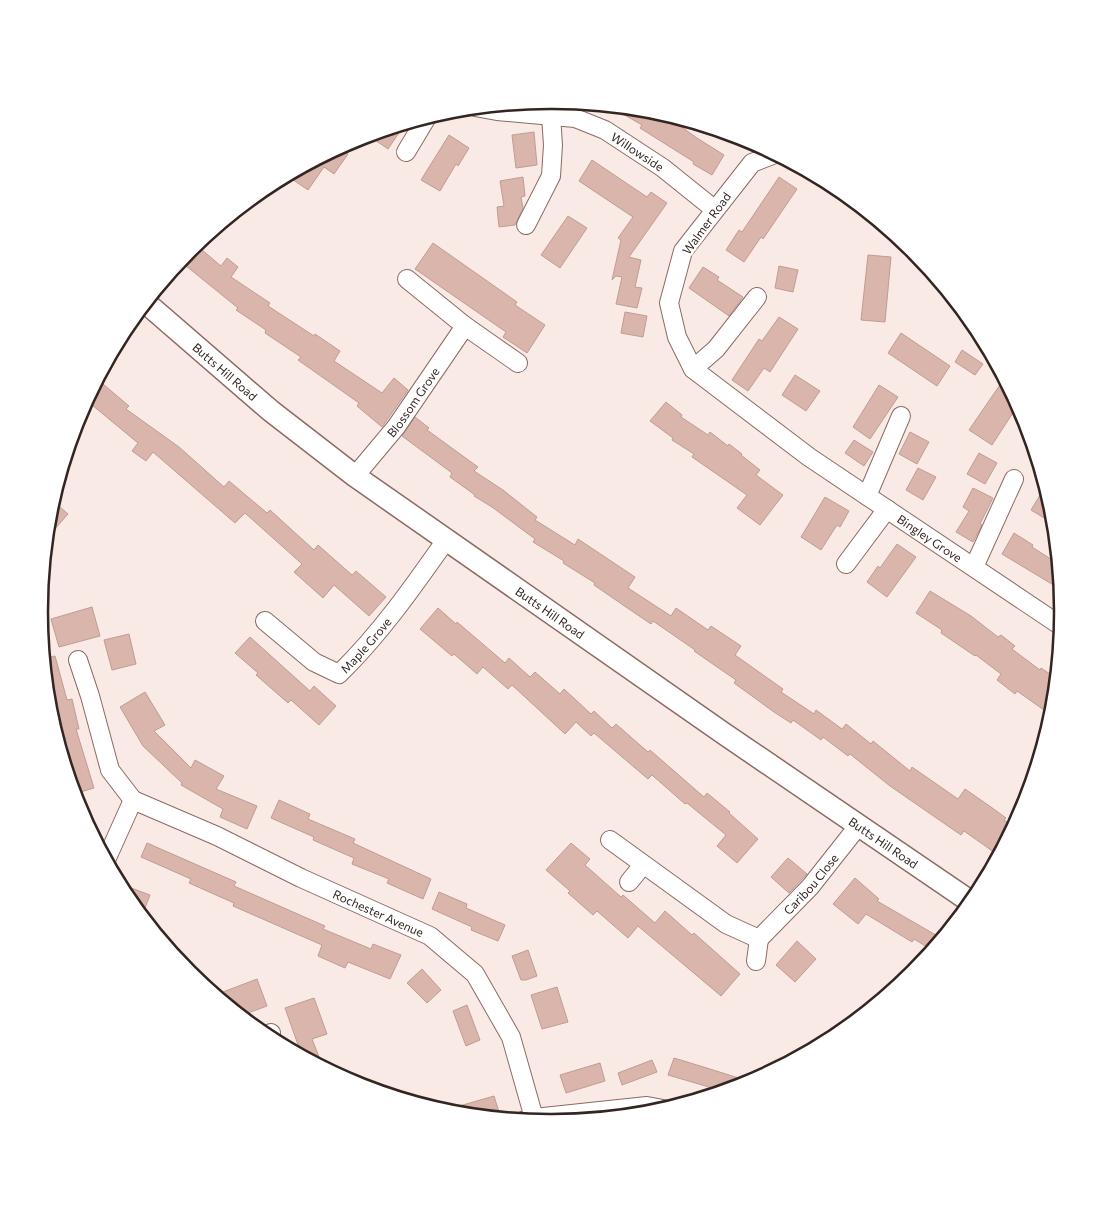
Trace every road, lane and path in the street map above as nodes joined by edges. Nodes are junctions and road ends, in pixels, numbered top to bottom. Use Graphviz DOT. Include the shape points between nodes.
graph roads {
  1 [pos="511,111"];
  2 [pos="551,116"];
  3 [pos="422,126"];
  4 [pos="406,152"];
  5 [pos="767,157"];
  6 [pos="714,209"];
  7 [pos="526,225"];
  8 [pos="407,279"];
  9 [pos="757,298"];
  10 [pos="150,306"];
  11 [pos="465,326"];
  12 [pos="518,363"];
  13 [pos="693,369"];
  14 [pos="902,416"];
  15 [pos="809,456"];
  16 [pos="355,476"];
  17 [pos="1014,479"];
  18 [pos="867,496"];
  19 [pos="887,509"];
  20 [pos="446,540"];
  21 [pos="846,564"];
  22 [pos="974,567"];
  23 [pos="265,621"];
  24 [pos="1053,621"];
  25 [pos="78,660"];
  26 [pos="133,800"];
  27 [pos="859,825"];
  28 [pos="610,840"];
  29 [pos="109,853"];
  30 [pos="643,864"];
  31 [pos="629,882"];
  32 [pos="964,897"];
  33 [pos="759,939"];
  34 [pos="756,962"];
  35 [pos="631,1108"];
  36 [pos="527,1113"];
  37 [pos="583,1113"];
  1 -- 2 [label="street, Willowside"];
  2 -- 6 [label="street, Willowside" via="574,118 604,130 662,168"];
  2 -- 7 [label="street" via="554,145 551,176"];
  3 -- 4 [label="street"];
  5 -- 6 [label="street, Walmer Road" via="752,163"];
  6 -- 13 [label="street, Walmer Road" via="682,252 668,303 677,337"];
  8 -- 11 [label="street"];
  9 -- 13 [label="street" via="716,349"];
  10 -- 16 [label="street, Butts Hill Road" via="271,411"];
  11 -- 12 [label="street"];
  11 -- 16 [label="street, Blossom Grove" via="396,427"];
  13 -- 15 [label="street, Walmer Road"];
  14 -- 18 [label="street"];
  15 -- 18 [label="street, Bingley Grove"];
  16 -- 20 [label="street, Butts Hill Road"];
  17 -- 22 [label="street, Bingley Grove"];
  18 -- 19 [label="street, Bingley Grove"];
  19 -- 21 [label="street, Bingley Grove"];
  19 -- 22 [label="street, Bingley Grove"];
  20 -- 23 [label="street, Maple Grove" via="399,606 339,674 314,662"];
  20 -- 27 [label="street, Butts Hill Road"];
  22 -- 24 [label="street, Bingley Grove"];
  25 -- 26 [label="street, Rochester Avenue" via="97,694 110,770"];
  26 -- 29 [label="street"];
  26 -- 36 [label="street, Rochester Avenue" via="430,936 475,974 511,1037"];
  27 -- 32 [label="street, Butts Hill Road"];
  27 -- 33 [label="street, Caribou Close" via="810,887"];
  28 -- 30 [label="street"];
  30 -- 31 [label="street"];
  30 -- 33 [label="street" via="726,924"];
  33 -- 34 [label="street"];
  35 -- 37 [label="street"];
}
